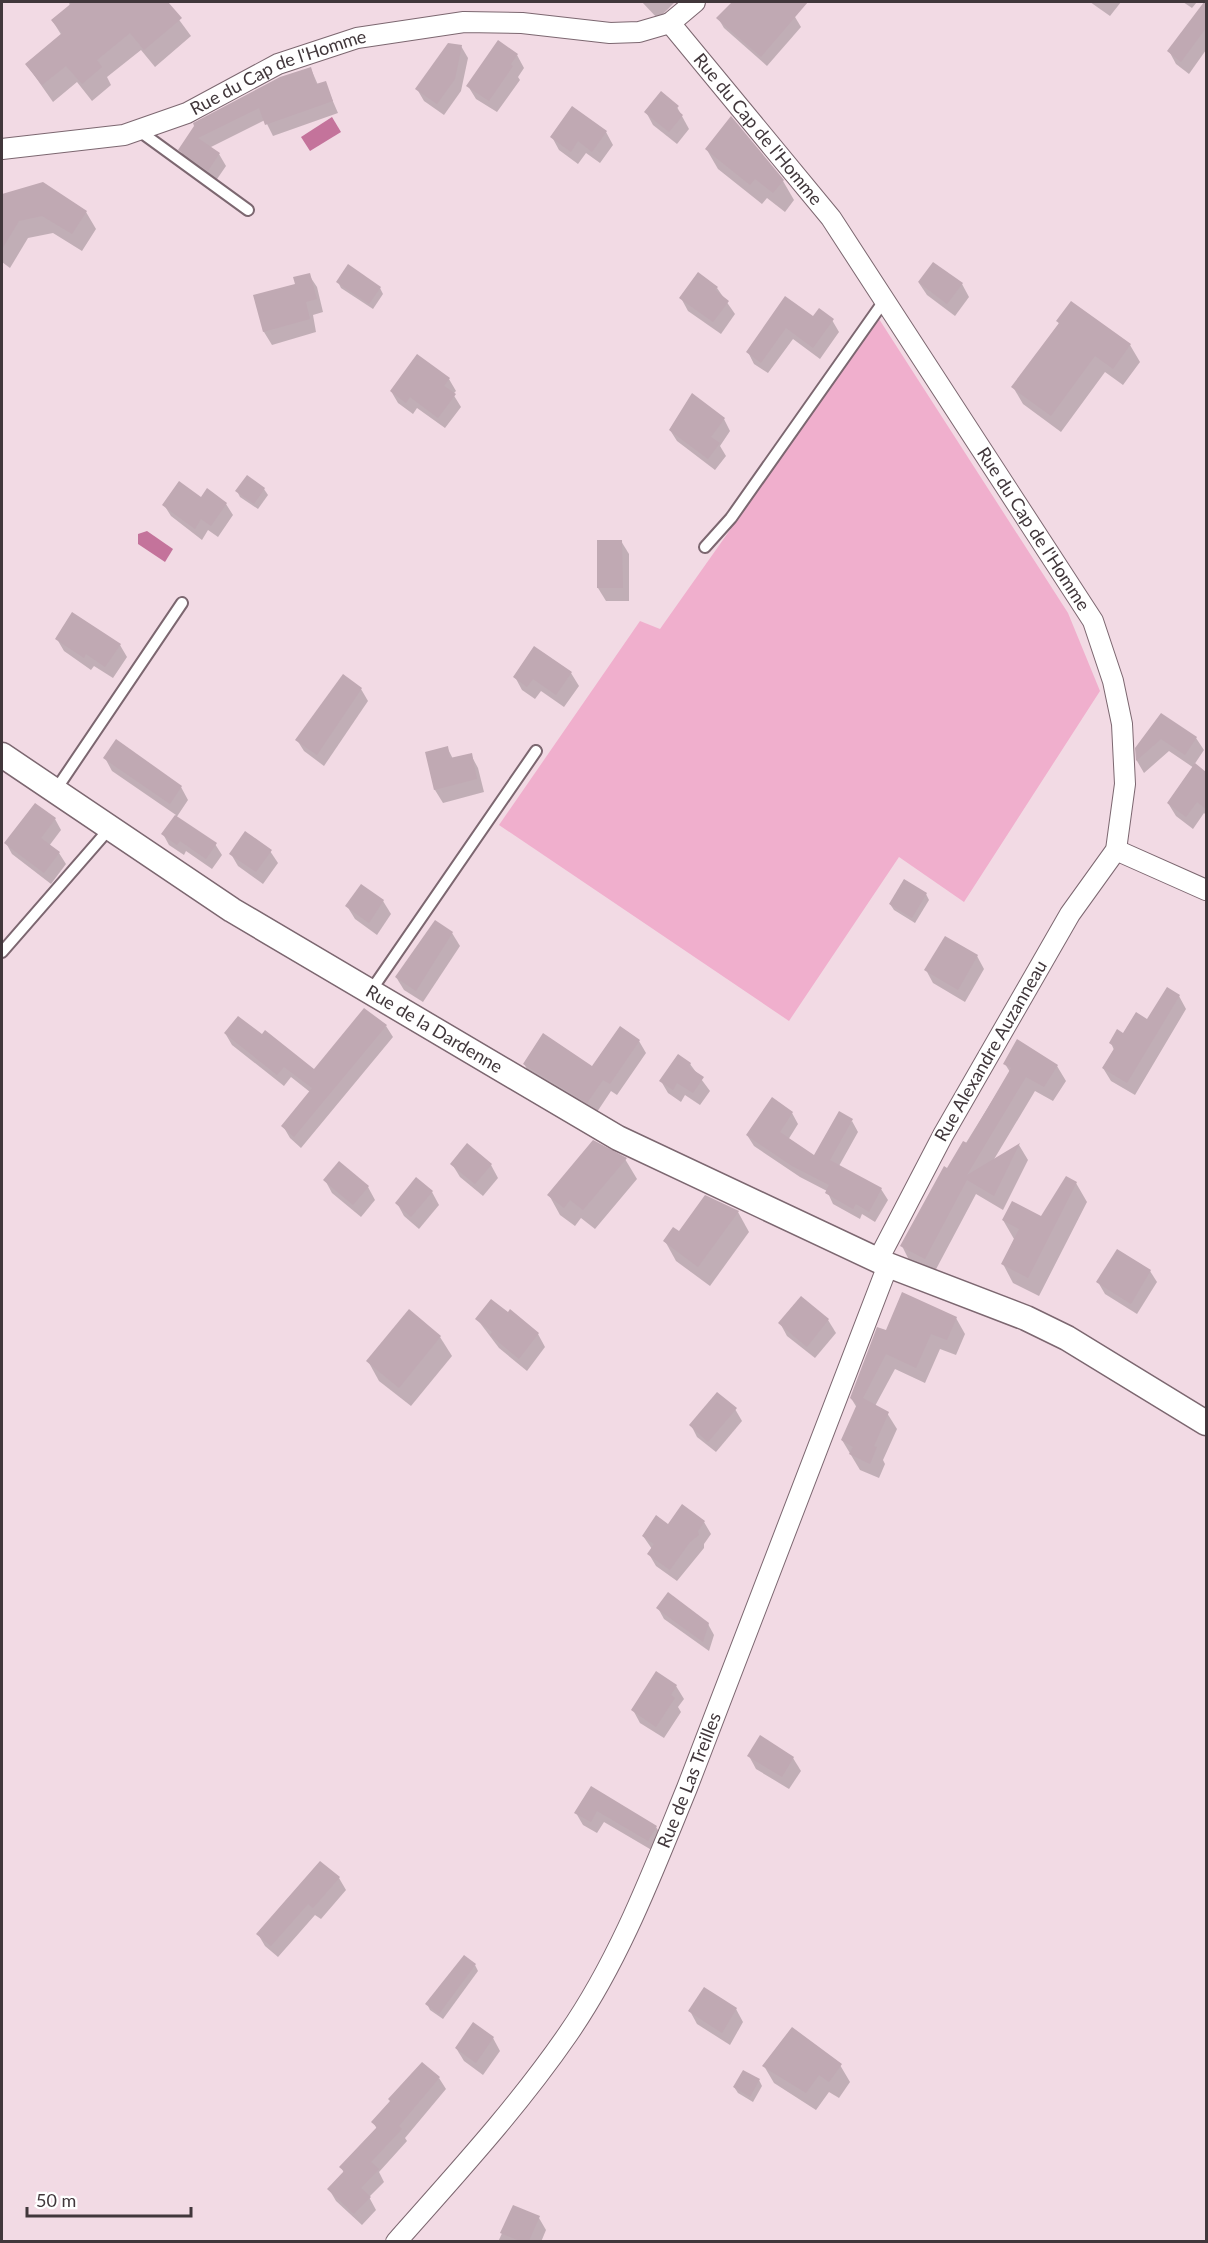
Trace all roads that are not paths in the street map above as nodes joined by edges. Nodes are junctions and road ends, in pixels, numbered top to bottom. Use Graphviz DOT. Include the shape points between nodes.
graph roads {
  1 [pos="695,2"];
  2 [pos="670,23"];
  3 [pos="138,130"];
  4 [pos="2,149"];
  5 [pos="248,210"];
  6 [pos="884,301"];
  7 [pos="705,547"];
  8 [pos="182,603"];
  9 [pos="536,751"];
  10 [pos="2,755"];
  11 [pos="55,791"];
  12 [pos="110,828"];
  13 [pos="1116,850"];
  14 [pos="1206,890"];
  15 [pos="2,952"];
  16 [pos="370,992"];
  17 [pos="883,1262"];
  18 [pos="1206,1423"];
  19 [pos="396,2241"];
  1 -- 2 [label="street"];
  2 -- 3 [label="street, Rue du Cap de l'Homme" via="639,32 610,33 522,23 464,22 357,38 278,64 187,113"];
  2 -- 6 [label="street, Rue du Cap de l'Homme" via="831,218"];
  3 -- 4 [label="street, Rue du Cap de l'Homme" via="124,135"];
  3 -- 5 [label="lane"];
  6 -- 7 [label="lane" via="731,518"];
  6 -- 13 [label="street, Rue du Cap de l'Homme" via="1093,621 1122,724 1125,784"];
  8 -- 11 [label="lane"];
  9 -- 16 [label="lane"];
  10 -- 11 [label="street, Rue de la Dardenne"];
  11 -- 12 [label="street, Rue de la Dardenne"];
  12 -- 15 [label="lane"];
  12 -- 16 [label="street, Rue de la Dardenne" via="232,910"];
  13 -- 14 [label="street"];
  13 -- 17 [label="street, Rue Alexandre Auzanneau" via="1070,914 943,1135"];
  16 -- 17 [label="street, Rue de la Dardenne" via="618,1138"];
  17 -- 18 [label="street, Rue de la Dardenne" via="1026,1317"];
  17 -- 19 [label="street, Rue de Las Treilles" via="687,1788 612,1959 569,2033 515,2106"];
}
